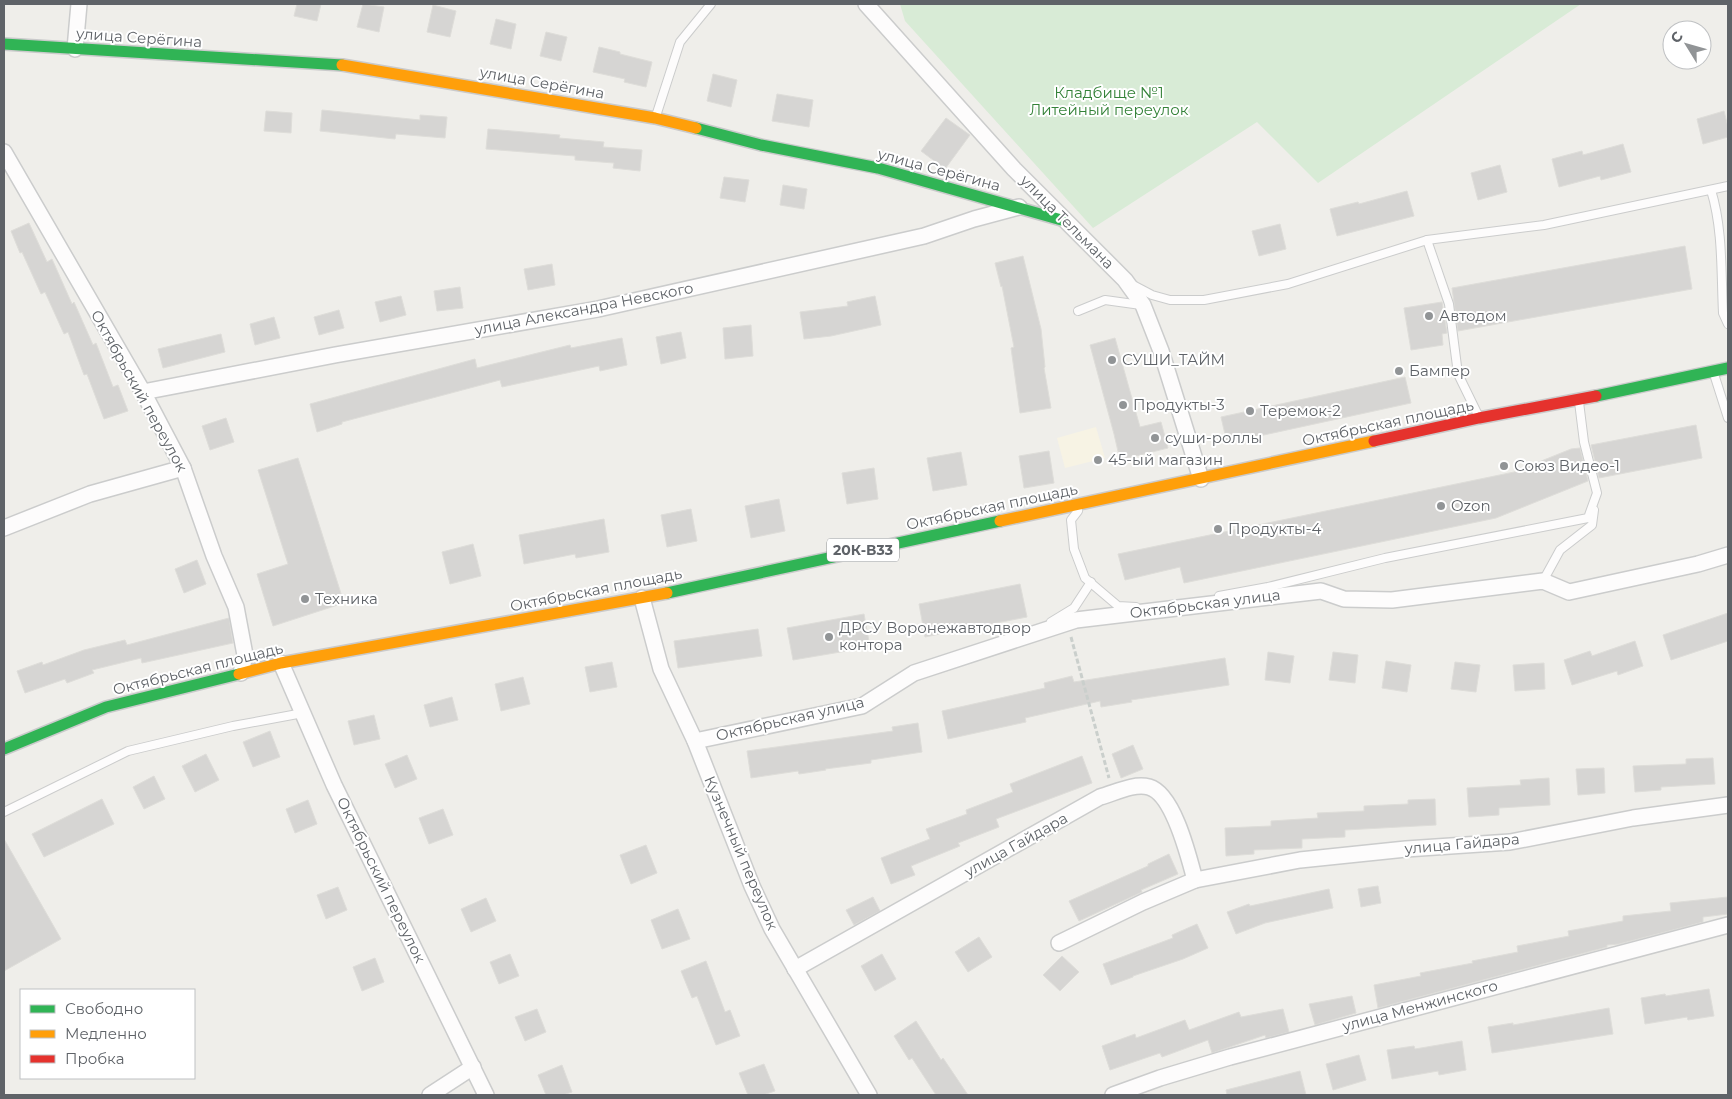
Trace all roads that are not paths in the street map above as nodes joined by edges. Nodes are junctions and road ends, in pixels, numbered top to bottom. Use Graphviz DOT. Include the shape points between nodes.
graph roads {
  1 [pos="79,4"];
  2 [pos="711,4"];
  3 [pos="866,4"];
  4 [pos="4,44"];
  5 [pos="75,48"];
  6 [pos="655,118"];
  7 [pos="4,152"];
  8 [pos="1728,186"];
  9 [pos="1711,190"];
  10 [pos="1020,207"];
  11 [pos="1065,221"];
  12 [pos="1427,240"];
  13 [pos="1125,280"];
  14 [pos="1143,305"];
  15 [pos="1078,311"];
  16 [pos="1728,324"];
  17 [pos="1728,368"];
  18 [pos="1713,372"];
  19 [pos="143,392"];
  20 [pos="1578,400"];
  21 [pos="1479,418"];
  22 [pos="1728,418"];
  23 [pos="183,468"];
  24 [pos="1201,479"];
  25 [pos="1597,493"];
  26 [pos="1083,503"];
  27 [pos="4,528"];
  28 [pos="1728,555"];
  29 [pos="1543,580"];
  30 [pos="1091,582"];
  31 [pos="642,598"];
  32 [pos="1033,634"];
  33 [pos="281,663"];
  34 [pos="241,673"];
  35 [pos="303,712"];
  36 [pos="695,741"];
  37 [pos="4,749"];
  38 [pos="1728,804"];
  39 [pos="4,812"];
  40 [pos="1195,880"];
  41 [pos="1728,925"];
  42 [pos="1059,943"];
  43 [pos="796,969"];
  44 [pos="473,1067"];
  45 [pos="430,1095"];
  46 [pos="486,1095"];
  47 [pos="869,1095"];
  48 [pos="1113,1095"];
  1 -- 5 [label="street"];
  2 -- 6 [label="lane" via="680,42"];
  3 -- 11 [label="street, улица Тельмана"];
  4 -- 5 [label="main road, улица Серёгина"];
  5 -- 6 [label="main road, улица Серёгина" via="331,63"];
  6 -- 10 [label="main road, улица Серёгина" via="761,145 878,168"];
  7 -- 19 [label="street, Октябрьский переулок"];
  8 -- 9 [label="lane"];
  9 -- 12 [label="lane" via="1544,225"];
  9 -- 16 [label="lane" via="1720,236 1723,313"];
  10 -- 11 [label="main road, улица Серёгина"];
  10 -- 19 [label="street, улица Александра Невского" via="924,236 598,309 325,356"];
  11 -- 13 [label="street, улица Тельмана"];
  12 -- 13 [label="lane" via="1288,284 1204,300 1170,300 1152,295"];
  12 -- 21 [label="lane" via="1449,304 1458,374"];
  13 -- 14 [label="street, улица Тельмана"];
  14 -- 15 [label="lane" via="1105,300"];
  14 -- 24 [label="street, улица Тельмана"];
  17 -- 18 [label="main road, Октябрьская площадь / 20К-В33"];
  18 -- 20 [label="main road, Октябрьская площадь / 20К-В33"];
  18 -- 22 [label="lane"];
  19 -- 23 [label="street, Октябрьский переулок"];
  20 -- 21 [label="main road, Октябрьская площадь / 20К-В33"];
  20 -- 25 [label="lane" via="1584,442"];
  21 -- 24 [label="main road, Октябрьская площадь / 20К-В33"];
  23 -- 27 [label="street" via="90,494"];
  23 -- 34 [label="street, Октябрьский переулок" via="236,607 245,656"];
  24 -- 26 [label="main road, Октябрьская площадь / 20К-В33"];
  25 -- 29 [label="lane" via="1592,525 1560,550"];
  25 -- 30 [label="lane" via="1588,518 1158,608 1118,606"];
  26 -- 30 [label="lane" via="1071,520 1074,549 1085,578"];
  26 -- 31 [label="main road, Октябрьская площадь / 20К-В33"];
  28 -- 29 [label="street" via="1569,592"];
  29 -- 32 [label="street, Октябрьская улица" via="1392,600 1344,599 1321,591 1085,618"];
  30 -- 32 [label="lane" via="1074,608"];
  31 -- 33 [label="main road, Октябрьская площадь / 20К-В33"];
  31 -- 36 [label="street, Кузнечный переулок" via="661,669"];
  32 -- 36 [label="street, Октябрьская улица" via="914,673 862,706"];
  33 -- 34 [label="main road, Октябрьская площадь / 20К-В33"];
  33 -- 35 [label="street, Октябрьский переулок"];
  34 -- 37 [label="main road, Октябрьская площадь / 20К-В33" via="106,707"];
  35 -- 39 [label="lane" via="128,751"];
  35 -- 44 [label="street, Октябрьский переулок" via="334,785"];
  36 -- 43 [label="street, Кузнечный переулок" via="752,886"];
  38 -- 40 [label="street, улица Гайдара" via="1633,818 1510,842 1300,860"];
  40 -- 42 [label="street, улица Гайдара"];
  40 -- 43 [label="street, улица Гайдара" via="1182,834 1164,799 1151,788 1136,786 1100,797"];
  41 -- 48 [label="street, улица Менжинского" via="1240,1054"];
  43 -- 47 [label="street, Кузнечный переулок"];
  44 -- 45 [label="street"];
  44 -- 46 [label="street, Октябрьский переулок"];
}
